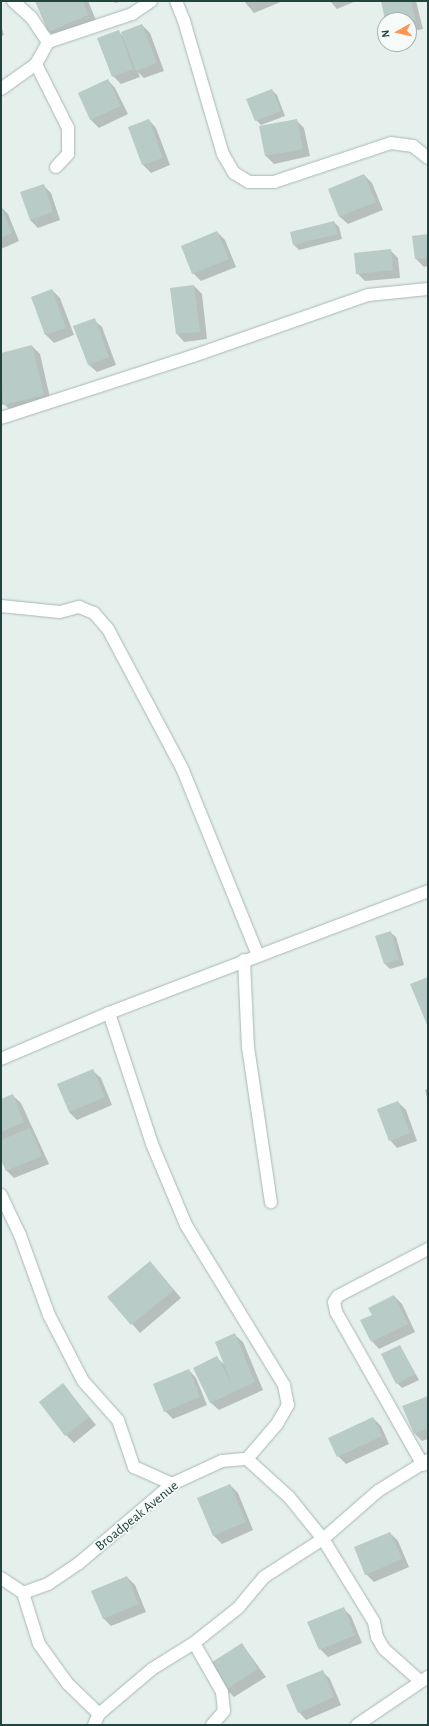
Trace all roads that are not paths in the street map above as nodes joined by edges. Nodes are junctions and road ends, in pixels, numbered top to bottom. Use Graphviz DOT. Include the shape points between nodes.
graph roads {
  1 [pos="13,1"];
  2 [pos="151,1"];
  3 [pos="176,1"];
  4 [pos="48,42"];
  5 [pos="36,64"];
  6 [pos="1,89"];
  7 [pos="428,158"];
  8 [pos="56,167"];
  9 [pos="428,289"];
  10 [pos="1,418"];
  11 [pos="1,606"];
  12 [pos="428,891"];
  13 [pos="258,955"];
  14 [pos="244,960"];
  15 [pos="109,1013"];
  16 [pos="1,1059"];
  17 [pos="1,1195"];
  18 [pos="271,1202"];
  19 [pos="428,1249"];
  20 [pos="247,1459"];
  21 [pos="426,1462"];
  22 [pos="172,1484"];
  23 [pos="323,1539"];
  24 [pos="1,1578"];
  25 [pos="23,1593"];
  26 [pos="194,1643"];
  27 [pos="424,1679"];
  28 [pos="97,1720"];
  29 [pos="212,1725"];
  30 [pos="358,1725"];
  1 -- 4 [label="street" via="31,17"];
  2 -- 4 [label="street" via="132,14"];
  3 -- 7 [label="street" via="222,154 234,173 249,182 274,182 391,143 413,146"];
  4 -- 5 [label="street"];
  5 -- 6 [label="street"];
  5 -- 8 [label="street" via="68,128 68,154"];
  9 -- 10 [label="street" via="368,295 193,356"];
  11 -- 13 [label="street" via="60,612 79,607 94,613 108,629 182,768"];
  12 -- 13 [label="street"];
  13 -- 14 [label="street"];
  14 -- 15 [label="street"];
  14 -- 18 [label="street" via="248,1047"];
  15 -- 16 [label="street"];
  15 -- 20 [label="street" via="152,1144 186,1225 284,1385 288,1405 277,1424"];
  17 -- 22 [label="street" via="20,1235 49,1314 83,1381 118,1420 134,1467"];
  19 -- 21 [label="street" via="338,1296 334,1302 336,1312"];
  20 -- 22 [label="street, Broadpeak Avenue" via="222,1460"];
  20 -- 23 [label="street" via="288,1497"];
  21 -- 23 [label="street" via="378,1492"];
  22 -- 25 [label="street, Broadpeak Avenue" via="78,1564 48,1584"];
  23 -- 26 [label="street" via="264,1577 238,1608"];
  23 -- 27 [label="street" via="374,1622 377,1637 384,1649"];
  24 -- 25 [label="street"];
  25 -- 28 [label="street" via="39,1644"];
  26 -- 28 [label="street" via="152,1669"];
  26 -- 29 [label="street" via="222,1692 224,1711"];
  27 -- 30 [label="street"];
}
